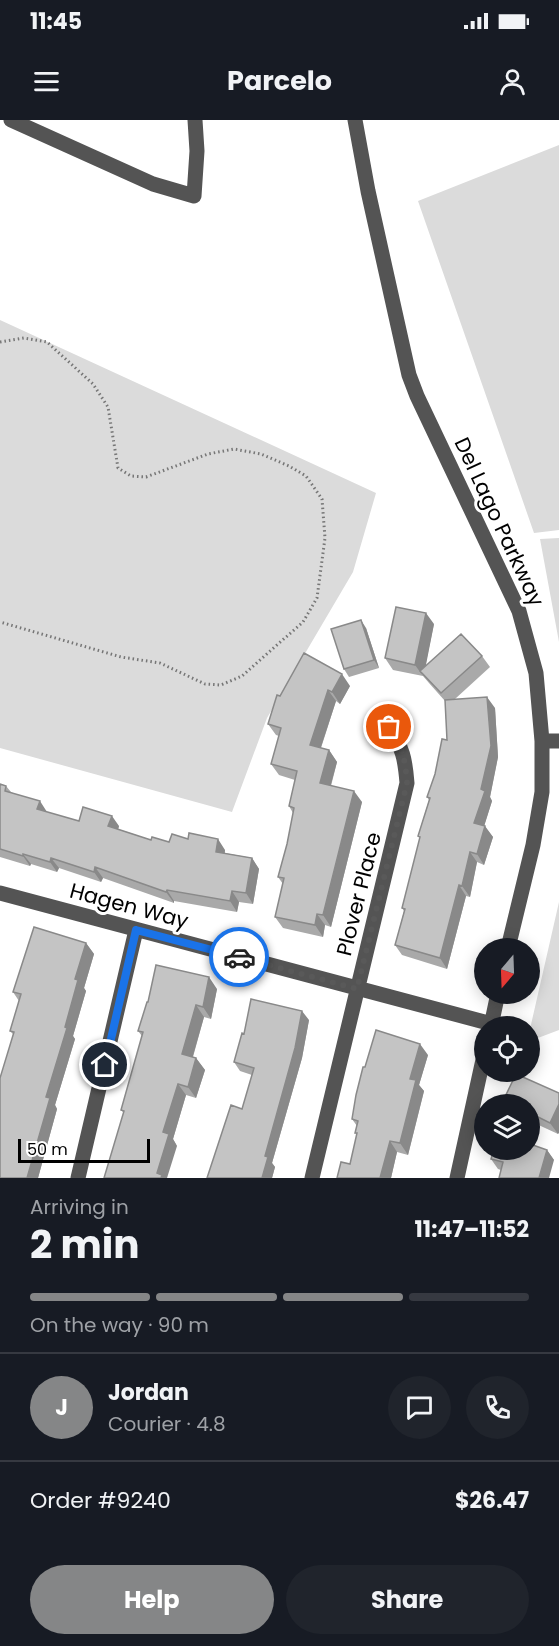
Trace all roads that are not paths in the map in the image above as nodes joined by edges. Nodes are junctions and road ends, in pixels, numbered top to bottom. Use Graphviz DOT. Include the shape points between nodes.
graph roads {
  1 [pos="11,120"];
  2 [pos="195,120"];
  3 [pos="355,120"];
  4 [pos="389,727"];
  5 [pos="542,741"];
  6 [pos="559,741"];
  7 [pos="0,893"];
  8 [pos="136,930"];
  9 [pos="510,938"];
  10 [pos="357,989"];
  11 [pos="474,1020"];
  12 [pos="478,1082"];
  13 [pos="78,1178"];
  14 [pos="312,1178"];
  15 [pos="457,1178"];
  1 -- 2 [label="street" via="153,184 194,196"];
  3 -- 5 [label="street, Del Lago Parkway" via="409,375 519,611 536,673"];
  4 -- 10 [label="street, Plover Place" via="405,758 407,783"];
  5 -- 6 [label="street"];
  5 -- 9 [label="street, Del Lago Parkway" via="542,792"];
  7 -- 8 [label="street, Hagen Way"];
  8 -- 10 [label="street, Hagen Way"];
  8 -- 13 [label="street"];
  10 -- 11 [label="street, Hagen Way"];
  10 -- 14 [label="street, Plover Place"];
  12 -- 15 [label="street"];
}
